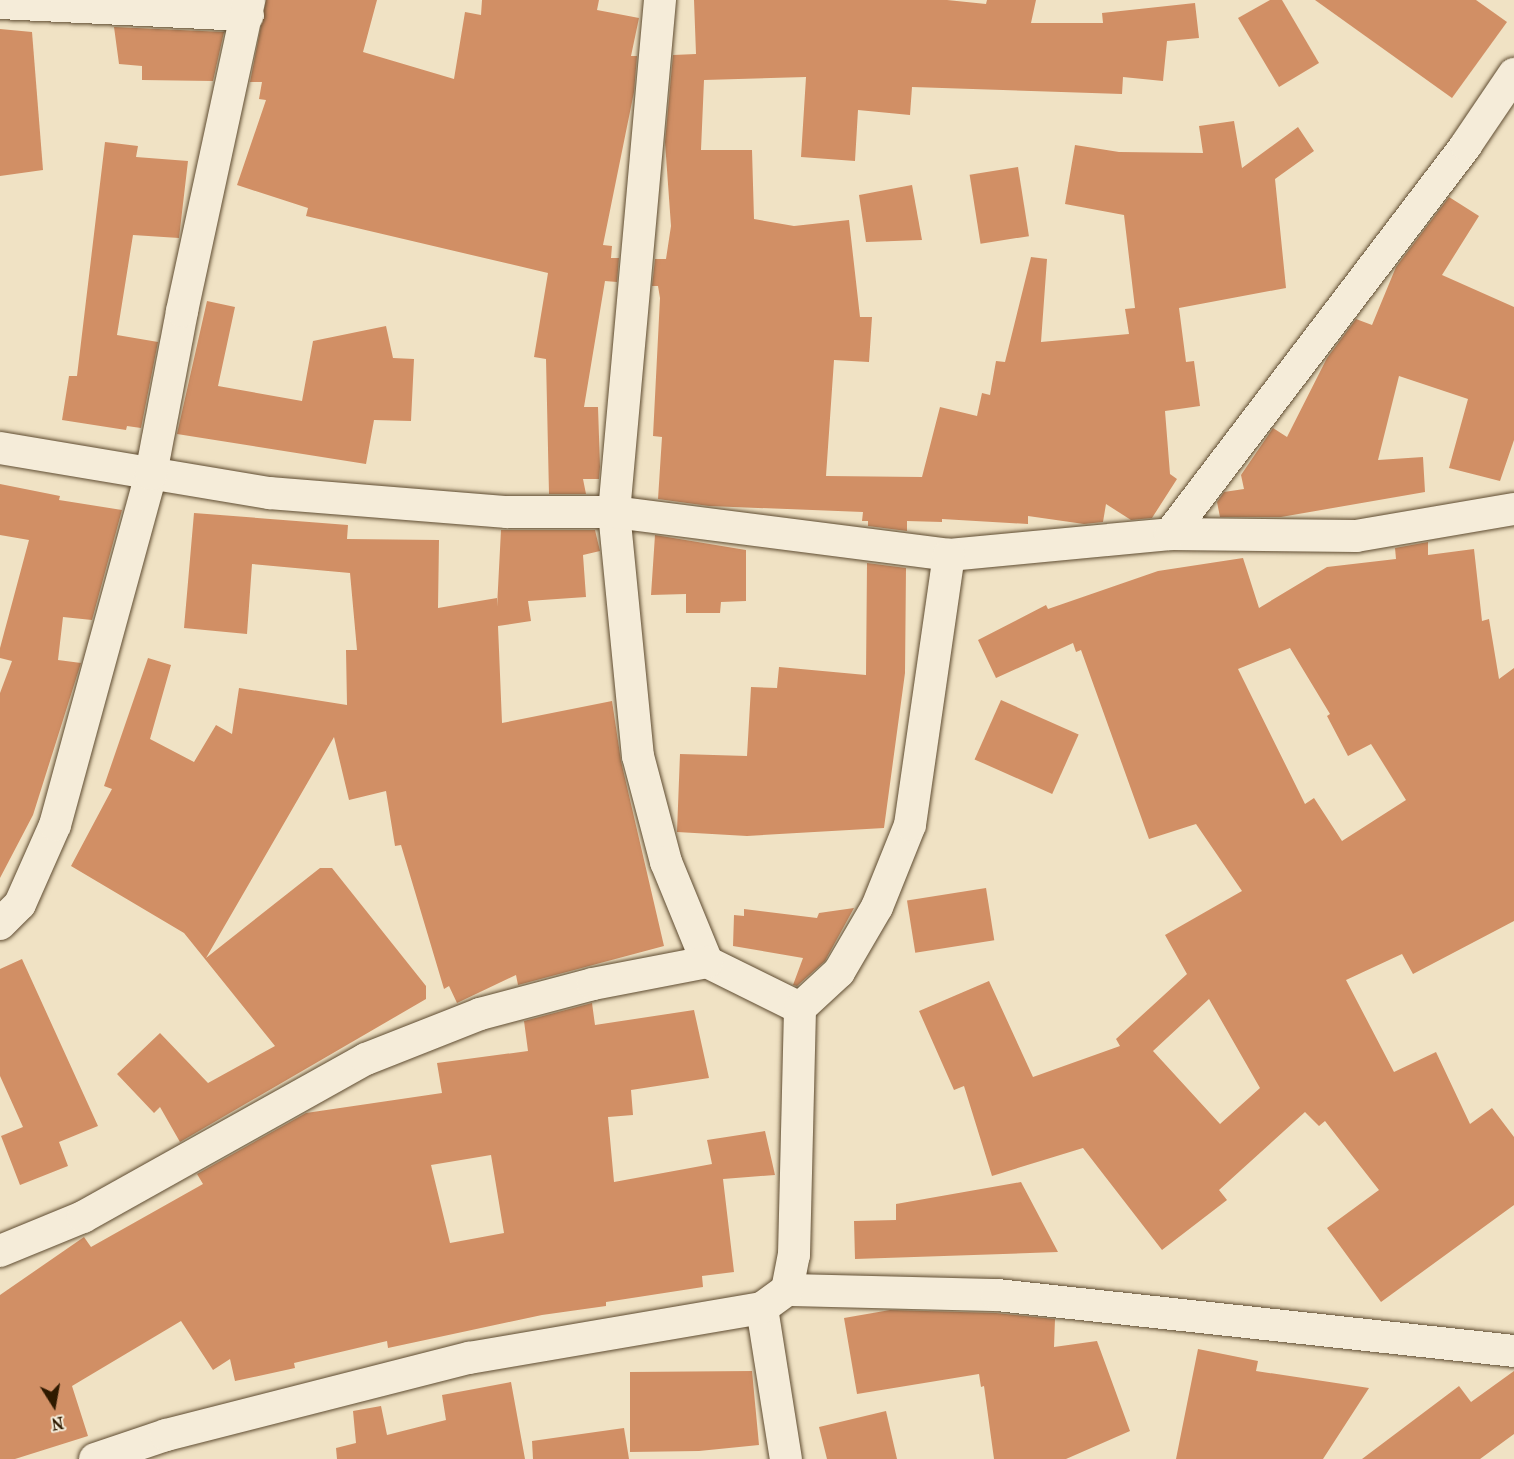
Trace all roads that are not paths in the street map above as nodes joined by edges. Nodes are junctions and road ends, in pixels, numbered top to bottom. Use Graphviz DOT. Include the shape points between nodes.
graph roads {
  1 [pos="660,0"];
  2 [pos="0,3"];
  3 [pos="248,7"];
  4 [pos="1514,74"];
  5 [pos="0,448"];
  6 [pos="151,474"];
  7 [pos="1514,509"];
  8 [pos="614,512"];
  9 [pos="1170,534"];
  10 [pos="949,555"];
  11 [pos="0,924"];
  12 [pos="707,962"];
  13 [pos="800,1008"];
  14 [pos="0,1251"];
  15 [pos="775,1299"];
  16 [pos="1514,1351"];
  17 [pos="95,1459"];
  18 [pos="786,1459"];
  1 -- 8 [label="street"];
  2 -- 3 [label="street"];
  3 -- 6 [label="street"];
  4 -- 9 [label="street" via="1466,145"];
  5 -- 6 [label="street"];
  6 -- 8 [label="street" via="293,495 507,512"];
  6 -- 11 [label="street" via="55,825 20,904"];
  7 -- 9 [label="street" via="1356,536"];
  8 -- 10 [label="street"];
  8 -- 12 [label="street" via="638,756 666,862"];
  9 -- 10 [label="street"];
  10 -- 13 [label="street" via="910,825 877,908 844,963"];
  12 -- 13 [label="street"];
  12 -- 14 [label="street" via="593,984 480,1014 366,1059 83,1217"];
  13 -- 15 [label="street" via="794,1255"];
  15 -- 16 [label="street" via="996,1294"];
  15 -- 17 [label="street" via="468,1358 166,1435"];
  15 -- 18 [label="street"];
}
